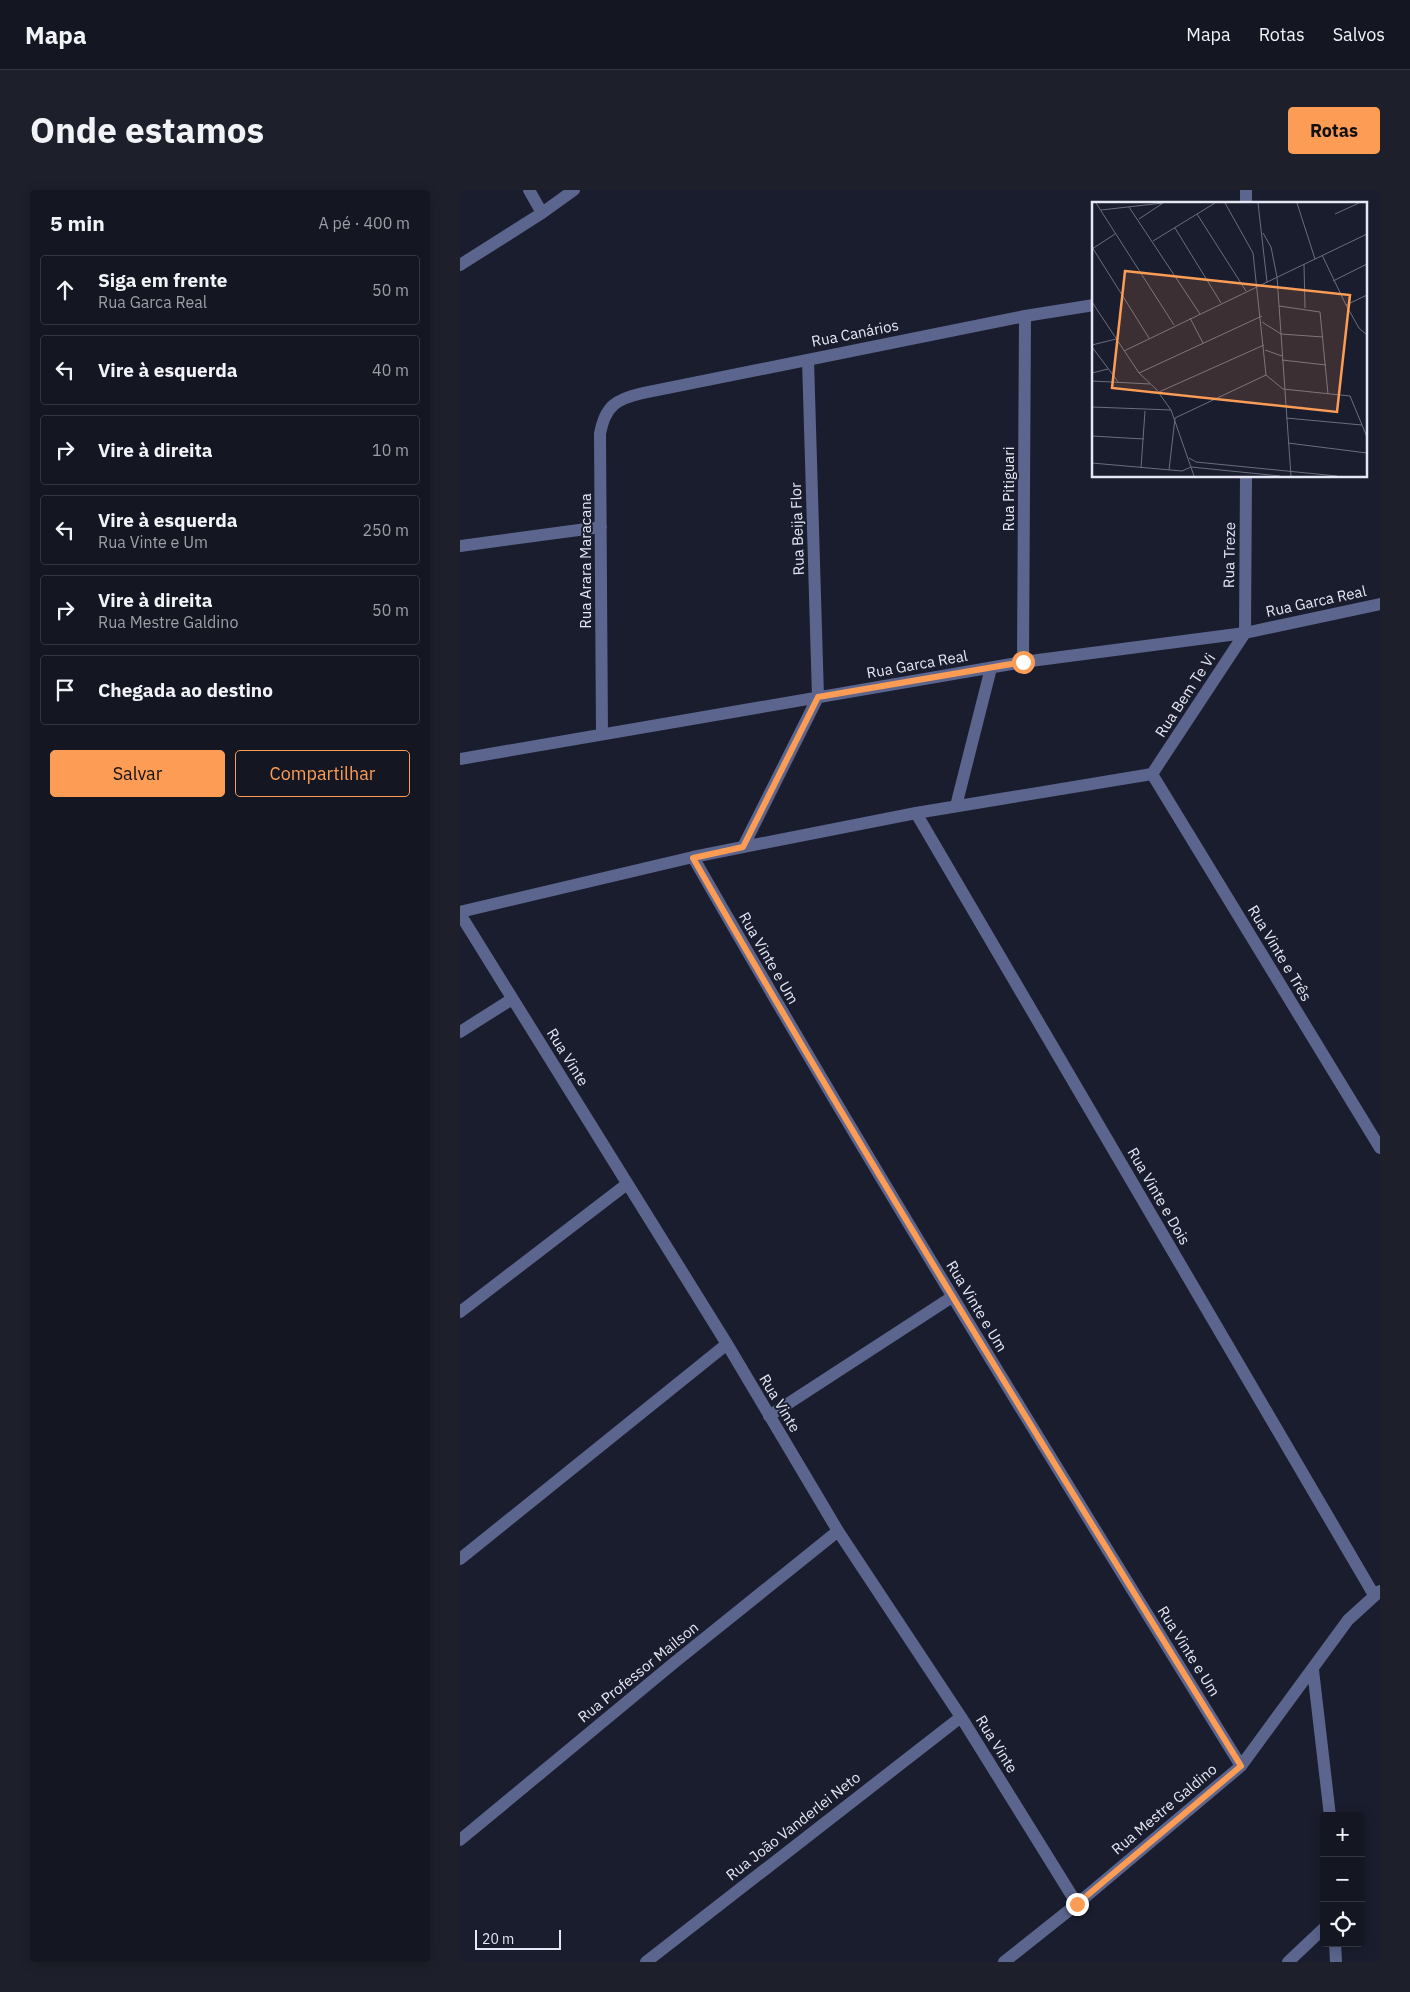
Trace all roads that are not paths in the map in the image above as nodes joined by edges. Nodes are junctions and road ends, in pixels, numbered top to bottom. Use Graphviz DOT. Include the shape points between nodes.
graph roads {
  1 [pos="528,190"];
  2 [pos="574,190"];
  3 [pos="542,213"];
  4 [pos="460,265"];
  5 [pos="1092,305"];
  6 [pos="1025,316"];
  7 [pos="808,360"];
  8 [pos="624,397"];
  9 [pos="1246,478"];
  10 [pos="601,527"];
  11 [pos="460,546"];
  12 [pos="1380,604"];
  13 [pos="1245,633"];
  14 [pos="1023,662"];
  15 [pos="991,668"];
  16 [pos="818,697"];
  17 [pos="602,734"];
  18 [pos="460,759"];
  19 [pos="1152,774"];
  20 [pos="956,806"];
  21 [pos="916,813"];
  22 [pos="743,847"];
  23 [pos="693,858"];
  24 [pos="460,913"];
  25 [pos="512,999"];
  26 [pos="460,1032"];
  27 [pos="1380,1148"];
  28 [pos="627,1184"];
  29 [pos="952,1297"];
  30 [pos="460,1312"];
  31 [pos="727,1344"];
  32 [pos="769,1416"];
  33 [pos="838,1531"];
  34 [pos="460,1559"];
  35 [pos="1377,1593"];
  36 [pos="1313,1670"];
  37 [pos="961,1716"];
  38 [pos="1241,1766"];
  39 [pos="1330,1812"];
  40 [pos="460,1840"];
  41 [pos="1077,1904"];
  42 [pos="1320,1932"];
  43 [pos="1336,1947"];
  44 [pos="646,1962"];
  45 [pos="1004,1962"];
  46 [pos="1288,1962"];
  47 [pos="1336,1962"];
  1 -- 3 [label="street"];
  2 -- 3 [label="street"];
  3 -- 4 [label="street"];
  5 -- 6 [label="street, Rua Canários"];
  6 -- 7 [label="street, Rua Canários"];
  6 -- 14 [label="street, Rua Pitiguari"];
  7 -- 8 [label="street, Rua Canários"];
  7 -- 16 [label="street, Rua Beija Flor"];
  8 -- 10 [label="street, Rua Arara Maracana" via="614,403 602,421"];
  9 -- 13 [label="street, Rua Treze"];
  10 -- 11 [label="street"];
  10 -- 17 [label="street, Rua Arara Maracana"];
  12 -- 13 [label="street, Rua Garca Real"];
  13 -- 14 [label="street, Rua Garca Real"];
  13 -- 19 [label="street, Rua Bem Te Vi"];
  14 -- 15 [label="street, Rua Garca Real"];
  15 -- 16 [label="street, Rua Garca Real"];
  15 -- 20 [label="street"];
  16 -- 17 [label="street, Rua Garca Real"];
  16 -- 22 [label="street"];
  17 -- 18 [label="street, Rua Garca Real"];
  19 -- 20 [label="street"];
  19 -- 27 [label="street, Rua Vinte e Três"];
  20 -- 21 [label="street"];
  21 -- 22 [label="street"];
  21 -- 35 [label="street, Rua Vinte e Dois"];
  22 -- 23 [label="street"];
  23 -- 24 [label="street"];
  23 -- 29 [label="street, Rua Vinte e Um"];
  24 -- 25 [label="street, Rua Vinte"];
  25 -- 26 [label="street"];
  25 -- 28 [label="street, Rua Vinte"];
  28 -- 30 [label="street"];
  28 -- 31 [label="street, Rua Vinte"];
  29 -- 32 [label="street"];
  29 -- 38 [label="street, Rua Vinte e Um"];
  31 -- 32 [label="street, Rua Vinte"];
  31 -- 34 [label="street"];
  32 -- 33 [label="street, Rua Vinte"];
  33 -- 37 [label="street, Rua Vinte"];
  33 -- 40 [label="street, Rua Professor Mailson"];
  35 -- 36 [label="street, Rua Mestre Galdino" via="1348,1620"];
  36 -- 38 [label="street, Rua Mestre Galdino"];
  36 -- 39 [label="street"];
  37 -- 41 [label="street, Rua Vinte"];
  37 -- 44 [label="street, Rua João Vanderlei Neto"];
  38 -- 41 [label="street, Rua Mestre Galdino"];
  41 -- 45 [label="street, Rua Mestre Galdino"];
  42 -- 46 [label="street"];
  43 -- 47 [label="street"];
}
